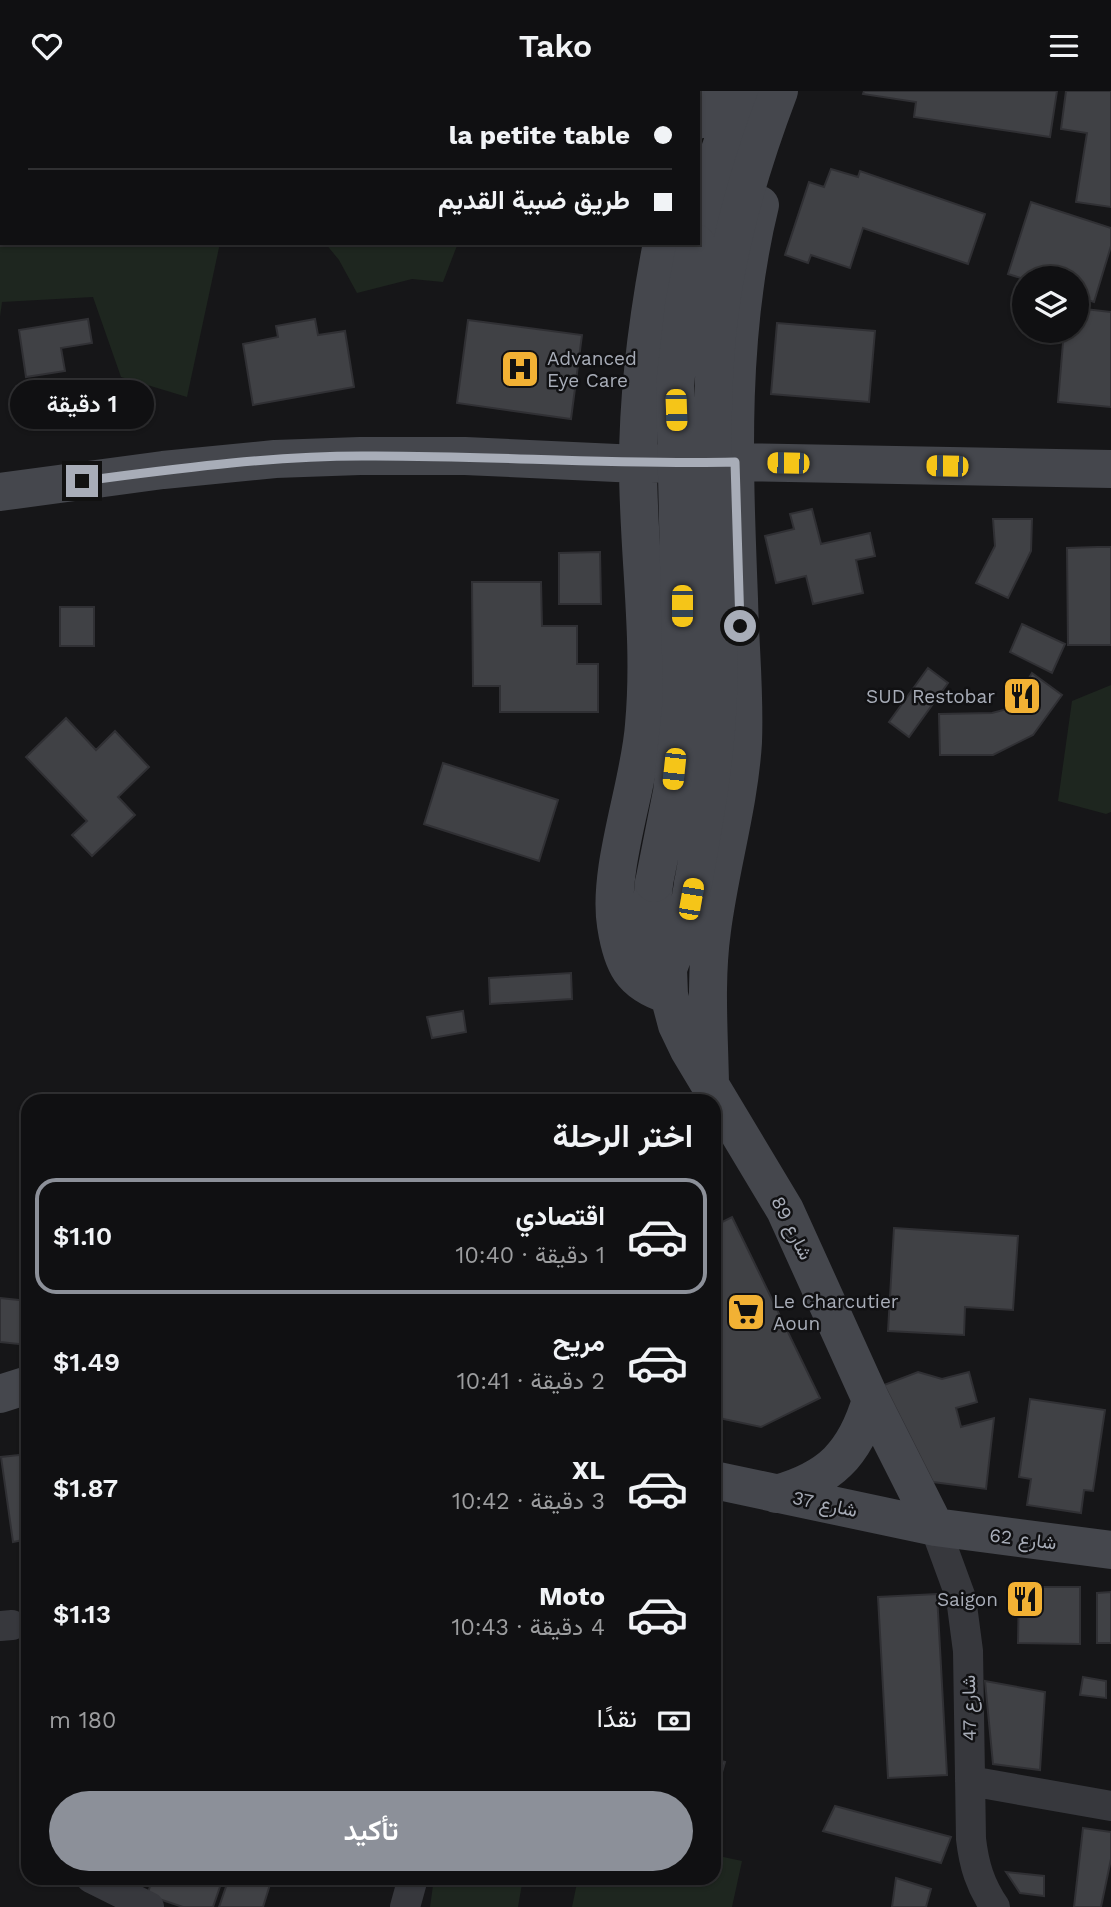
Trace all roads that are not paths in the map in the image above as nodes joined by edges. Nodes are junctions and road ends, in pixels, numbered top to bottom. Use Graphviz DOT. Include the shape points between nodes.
graph roads {
  1 [pos="710,91"];
  2 [pos="741,91"];
  3 [pos="779,91"];
  4 [pos="799,91"];
  5 [pos="700,115"];
  6 [pos="700,223"];
  7 [pos="662,245"];
  8 [pos="696,245"];
  9 [pos="735,462"];
  10 [pos="638,464"];
  11 [pos="1111,469"];
  12 [pos="0,492"];
  13 [pos="669,982"];
  14 [pos="710,1083"];
  15 [pos="716,1094"];
  16 [pos="721,1102"];
  17 [pos="21,1387"];
  18 [pos="0,1394"];
  19 [pos="871,1400"];
  20 [pos="721,1482"];
  21 [pos="776,1494"];
  22 [pos="935,1527"];
  23 [pos="1111,1550"];
  24 [pos="970,1781"];
  25 [pos="1111,1806"];
  26 [pos="105,1885"];
  27 [pos="411,1885"];
  28 [pos="985,1902"];
  29 [pos="149,1907"];
  30 [pos="405,1907"];
  1 -- 5 [label="street"];
  2 -- 6 [label="street"];
  3 -- 13 [label="street, bridge" via="749,176 720,311 714,386 718,698 709,792 685,923"];
  4 -- 9 [label="street" via="769,170 751,240 740,312"];
  7 -- 10 [label="street" via="649,317"];
  8 -- 13 [label="street, شارع 89, bridge" via="676,385 682,699 651,912"];
  9 -- 10 [label="street"];
  9 -- 11 [label="street"];
  9 -- 14 [label="street" via="743,743 735,813 712,929"];
  10 -- 12 [label="street" via="465,456 299,458"];
  10 -- 13 [label="street" via="648,659 644,729 616,886 615,923 632,975 647,988"];
  13 -- 14 [label="street, شارع 89" via="689,1050"];
  14 -- 15 [label="street, شارع 89"];
  16 -- 19 [label="street, شارع 89" via="785,1210"];
  17 -- 18 [label="street"];
  19 -- 21 [label="street" via="863,1427 848,1452 828,1472"];
  19 -- 22 [label="street, شارع 89"];
  20 -- 21 [label="street, شارع 37"];
  21 -- 22 [label="street, شارع 37"];
  22 -- 23 [label="street, شارع 62"];
  22 -- 24 [label="street, شارع 47" via="962,1611 968,1651"];
  24 -- 25 [label="street"];
  24 -- 28 [label="street, شارع 47" via="972,1851"];
  26 -- 29 [label="street"];
  27 -- 30 [label="street"];
}
